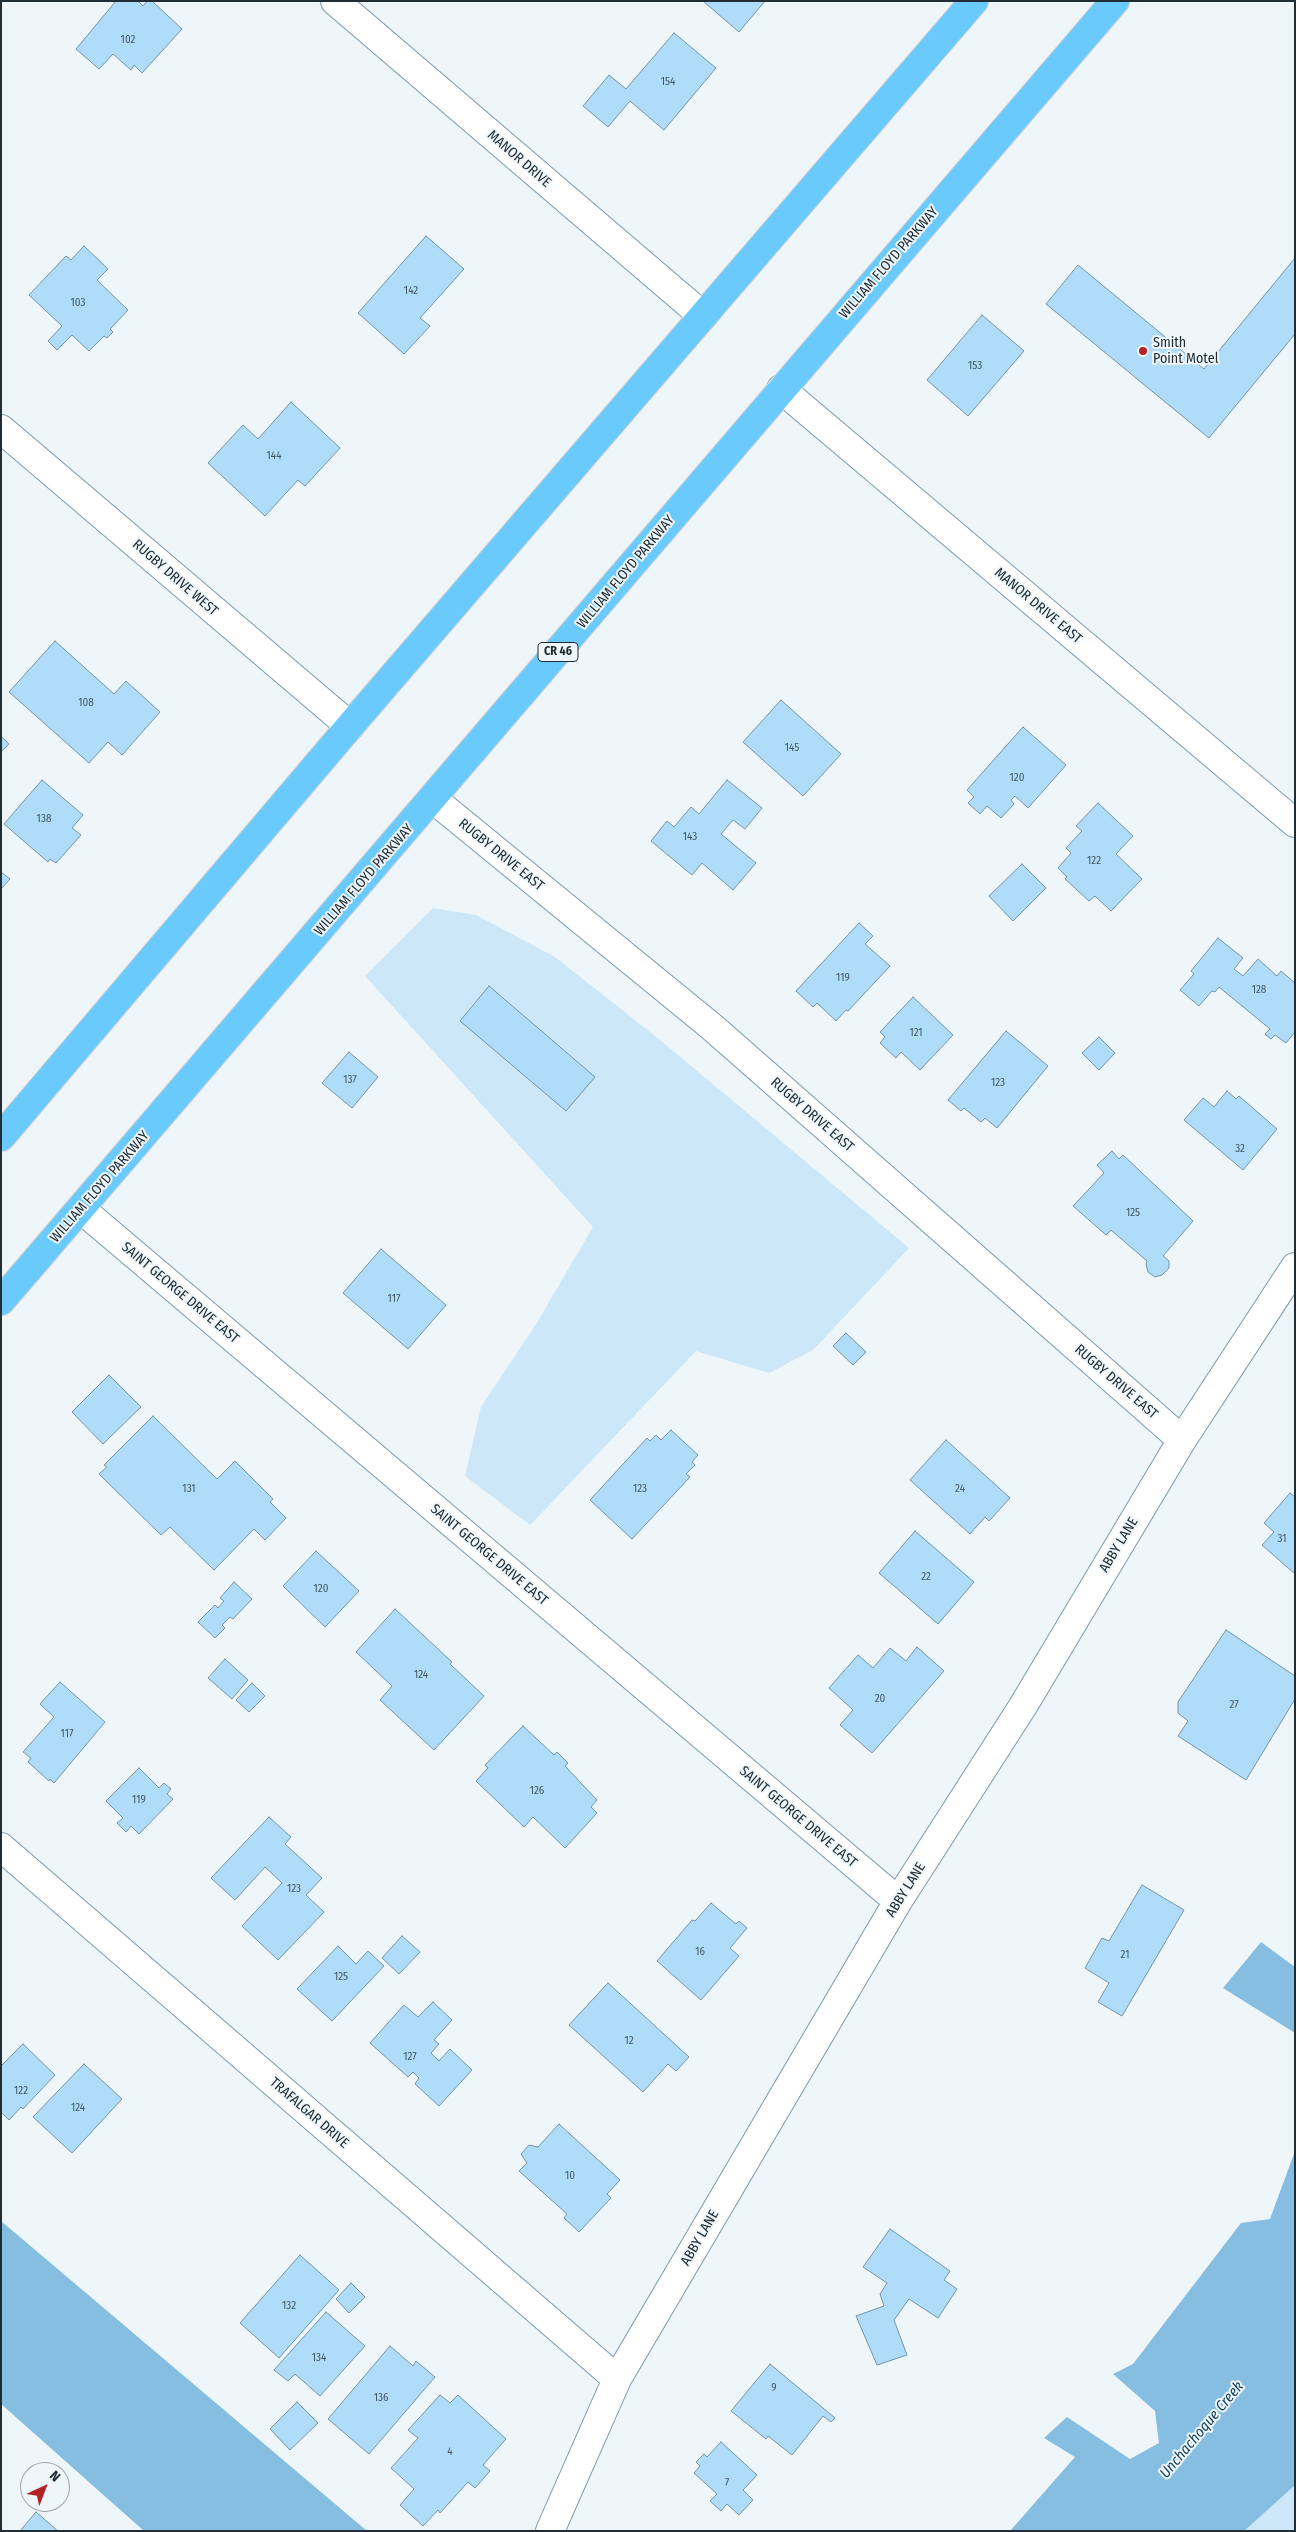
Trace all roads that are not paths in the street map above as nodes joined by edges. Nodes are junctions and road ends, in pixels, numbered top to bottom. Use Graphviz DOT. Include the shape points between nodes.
graph roads {
  1 [pos="335,1"];
  2 [pos="974,1"];
  3 [pos="1115,1"];
  4 [pos="703,316"];
  5 [pos="781,389"];
  6 [pos="1,429"];
  7 [pos="350,726"];
  8 [pos="434,799"];
  9 [pos="1295,823"];
  10 [pos="1,1137"];
  11 [pos="81,1209"];
  12 [pos="1295,1267"];
  13 [pos="1,1301"];
  14 [pos="1182,1440"];
  15 [pos="1,1847"];
  16 [pos="898,1901"];
  17 [pos="618,2379"];
  18 [pos="550,2531"];
  1 -- 4 [label="street, MANOR DRIVE"];
  2 -- 4 [label="highway"];
  3 -- 5 [label="highway, WILLIAM FLOYD PARKWAY / CR 46"];
  4 -- 7 [label="highway"];
  5 -- 8 [label="highway, WILLIAM FLOYD PARKWAY / CR 46"];
  5 -- 9 [label="street, MANOR DRIVE EAST"];
  6 -- 7 [label="street, RUGBY DRIVE WEST"];
  7 -- 10 [label="highway"];
  8 -- 11 [label="highway, WILLIAM FLOYD PARKWAY / CR 46"];
  8 -- 14 [label="street, RUGBY DRIVE EAST" via="712,1027"];
  11 -- 13 [label="highway, WILLIAM FLOYD PARKWAY / CR 46"];
  11 -- 16 [label="street, SAINT GEORGE DRIVE EAST"];
  12 -- 14 [label="street, ABBY LANE"];
  14 -- 16 [label="street, ABBY LANE" via="1023,1706"];
  15 -- 17 [label="street, TRAFALGAR DRIVE"];
  16 -- 17 [label="street, ABBY LANE"];
  17 -- 18 [label="street, ABBY LANE"];
}
